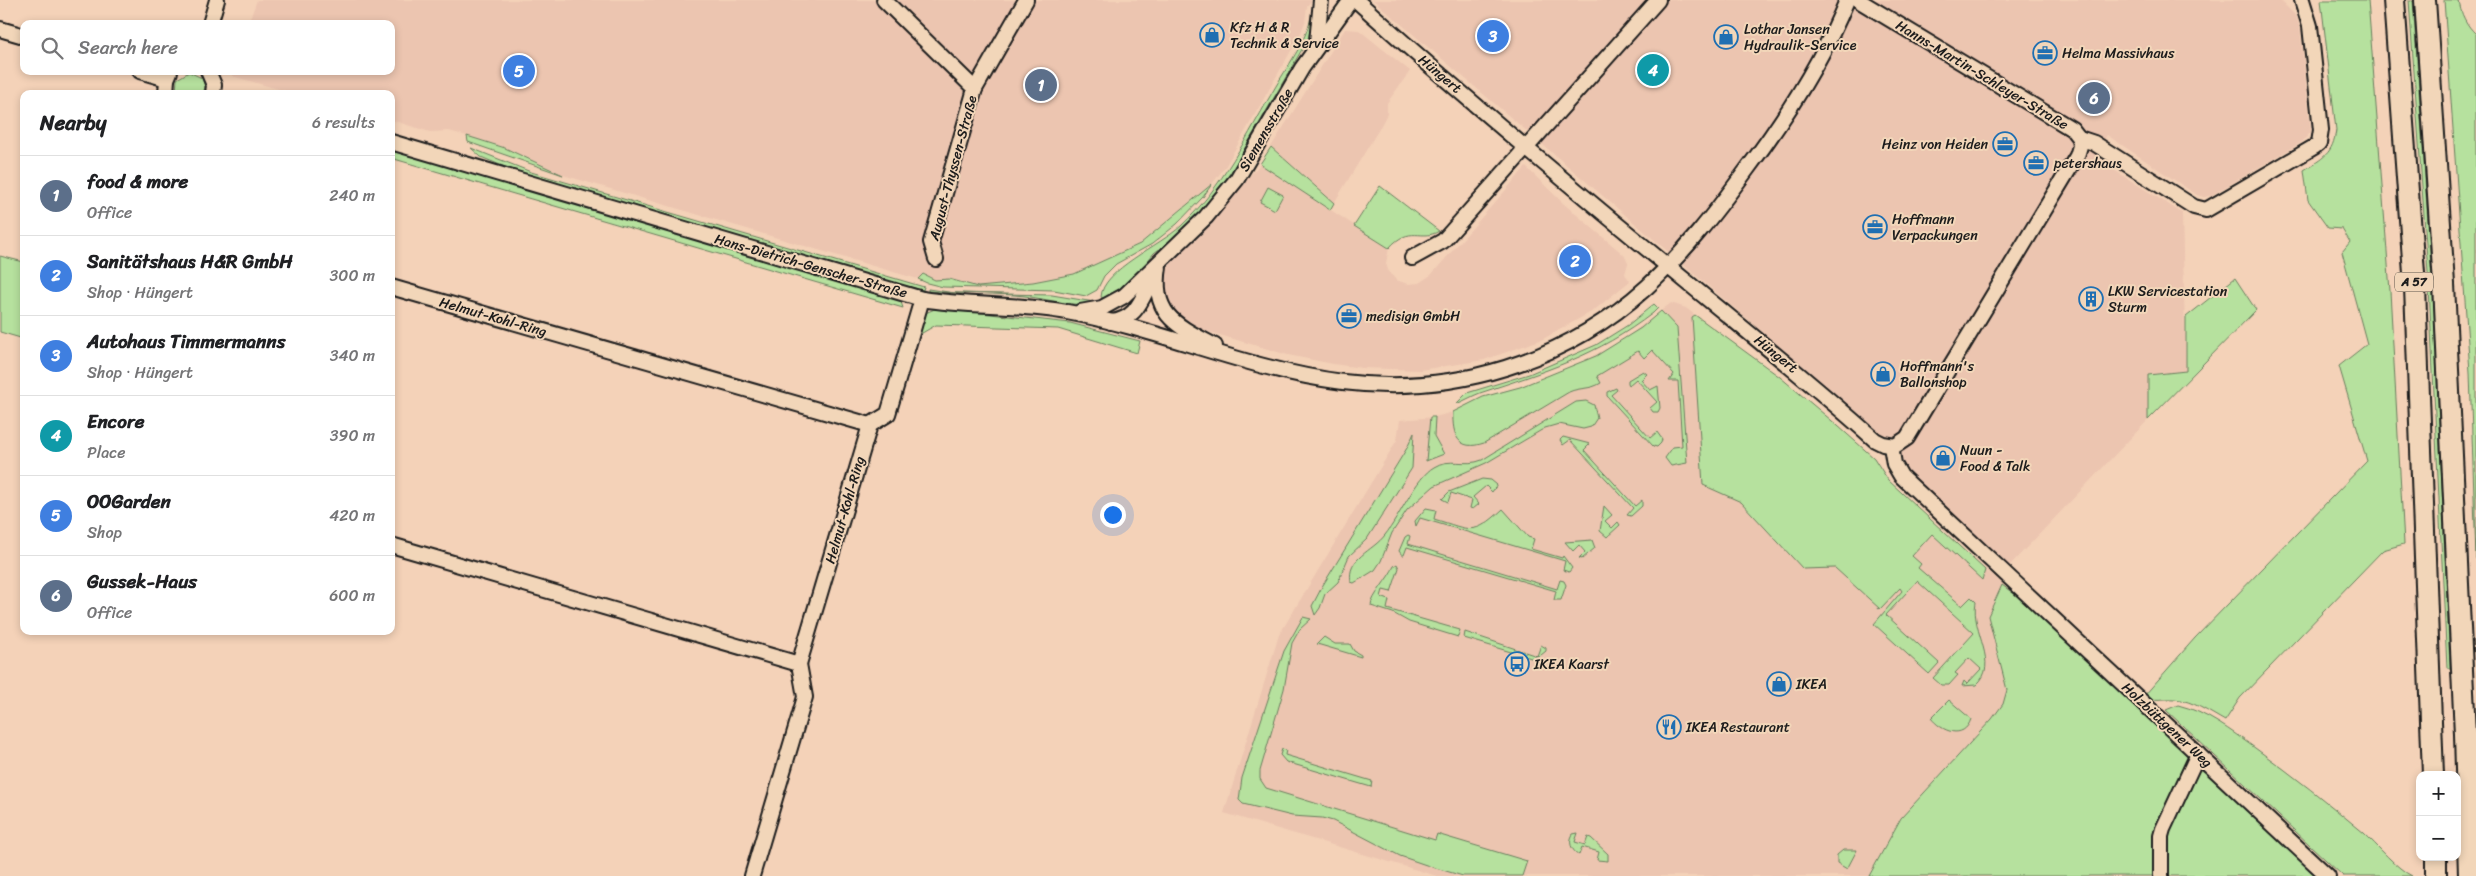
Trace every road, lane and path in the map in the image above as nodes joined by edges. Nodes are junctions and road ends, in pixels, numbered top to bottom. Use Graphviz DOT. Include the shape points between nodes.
graph roads {
  1 [pos="217,0"];
  2 [pos="884,0"];
  3 [pos="1026,0"];
  4 [pos="1321,0"];
  5 [pos="1351,0"];
  6 [pos="1356,0"];
  7 [pos="1658,0"];
  8 [pos="1847,0"];
  9 [pos="1858,0"];
  10 [pos="2302,0"];
  11 [pos="2394,0"];
  12 [pos="2425,0"];
  13 [pos="211,20"];
  14 [pos="0,29"];
  15 [pos="20,35"];
  16 [pos="1316,48"];
  17 [pos="169,75"];
  18 [pos="210,75"];
  19 [pos="975,89"];
  20 [pos="167,90"];
  21 [pos="214,90"];
  22 [pos="2079,138"];
  23 [pos="395,143"];
  24 [pos="1527,147"];
  25 [pos="1412,258"];
  26 [pos="936,259"];
  27 [pos="1668,266"];
  28 [pos="1155,267"];
  29 [pos="395,288"];
  30 [pos="922,299"];
  31 [pos="1067,312"];
  32 [pos="1109,322"];
  33 [pos="1238,358"];
  34 [pos="870,425"];
  35 [pos="1891,446"];
  36 [pos="395,546"];
  37 [pos="799,664"];
  38 [pos="2198,754"];
  39 [pos="2433,771"];
  40 [pos="2436,861"];
  41 [pos="752,876"];
  42 [pos="2161,876"];
  43 [pos="2328,876"];
  44 [pos="2436,876"];
  45 [pos="2469,876"];
  1 -- 13 [label="street"];
  2 -- 19 [label="street"];
  3 -- 19 [label="street, August-Thyssen-Straße"];
  4 -- 16 [label="street"];
  5 -- 16 [label="street, Siemensstraße"];
  6 -- 24 [label="street, Hüngert"];
  7 -- 24 [label="street"];
  8 -- 27 [label="street, Hans-Dietrich-Genscher-Straße" via="1819,60 1784,117 1717,209"];
  9 -- 22 [label="street, Hanns-Martin-Schleyer-Straße" via="2072,129"];
  10 -- 22 [label="street, Hanns-Martin-Schleyer-Straße" via="2310,26 2321,130 2319,143 2314,147 2206,210 2194,207 2094,143"];
  11 -- 39 [label="highway, A 57" via="2415,296"];
  12 -- 45 [label="highway, A 57" via="2446,324"];
  14 -- 15 [label="street"];
  16 -- 28 [label="street, Siemensstraße" via="1226,194"];
  17 -- 20 [label="street"];
  18 -- 21 [label="street"];
  19 -- 26 [label="street, August-Thyssen-Straße" via="931,242"];
  22 -- 35 [label="street, Hanns-Martin-Schleyer-Straße" via="2077,156 1907,438"];
  23 -- 30 [label="street, Hans-Dietrich-Genscher-Straße"];
  24 -- 25 [label="street" via="1443,241"];
  24 -- 27 [label="street, Hüngert"];
  27 -- 33 [label="street, Hans-Dietrich-Genscher-Straße" via="1625,306 1579,337 1520,364 1462,379 1403,385 1351,383"];
  27 -- 35 [label="street, Hüngert" via="1808,380 1875,440"];
  28 -- 31 [label="street, Siemensstraße" via="1124,296 1110,304 1094,310"];
  28 -- 32 [label="street, Siemensstraße" via="1136,311 1122,321"];
  28 -- 33 [label="street, Hans-Dietrich-Genscher-Straße" via="1158,294 1167,316 1176,325"];
  29 -- 34 [label="street, Helmut-Kohl-Ring"];
  30 -- 31 [label="street, Hans-Dietrich-Genscher-Straße"];
  30 -- 34 [label="street" via="888,414"];
  31 -- 32 [label="street, Hans-Dietrich-Genscher-Straße"];
  32 -- 33 [label="street, Hans-Dietrich-Genscher-Straße"];
  34 -- 37 [label="street, Helmut-Kohl-Ring"];
  35 -- 38 [label="street, Holzbüttgener Weg" via="1894,464 1901,476"];
  36 -- 37 [label="street"];
  37 -- 41 [label="street" via="805,697"];
  38 -- 42 [label="street" via="2163,828"];
  38 -- 43 [label="street, Holzbüttgener Weg"];
  40 -- 44 [label="highway"];
}
